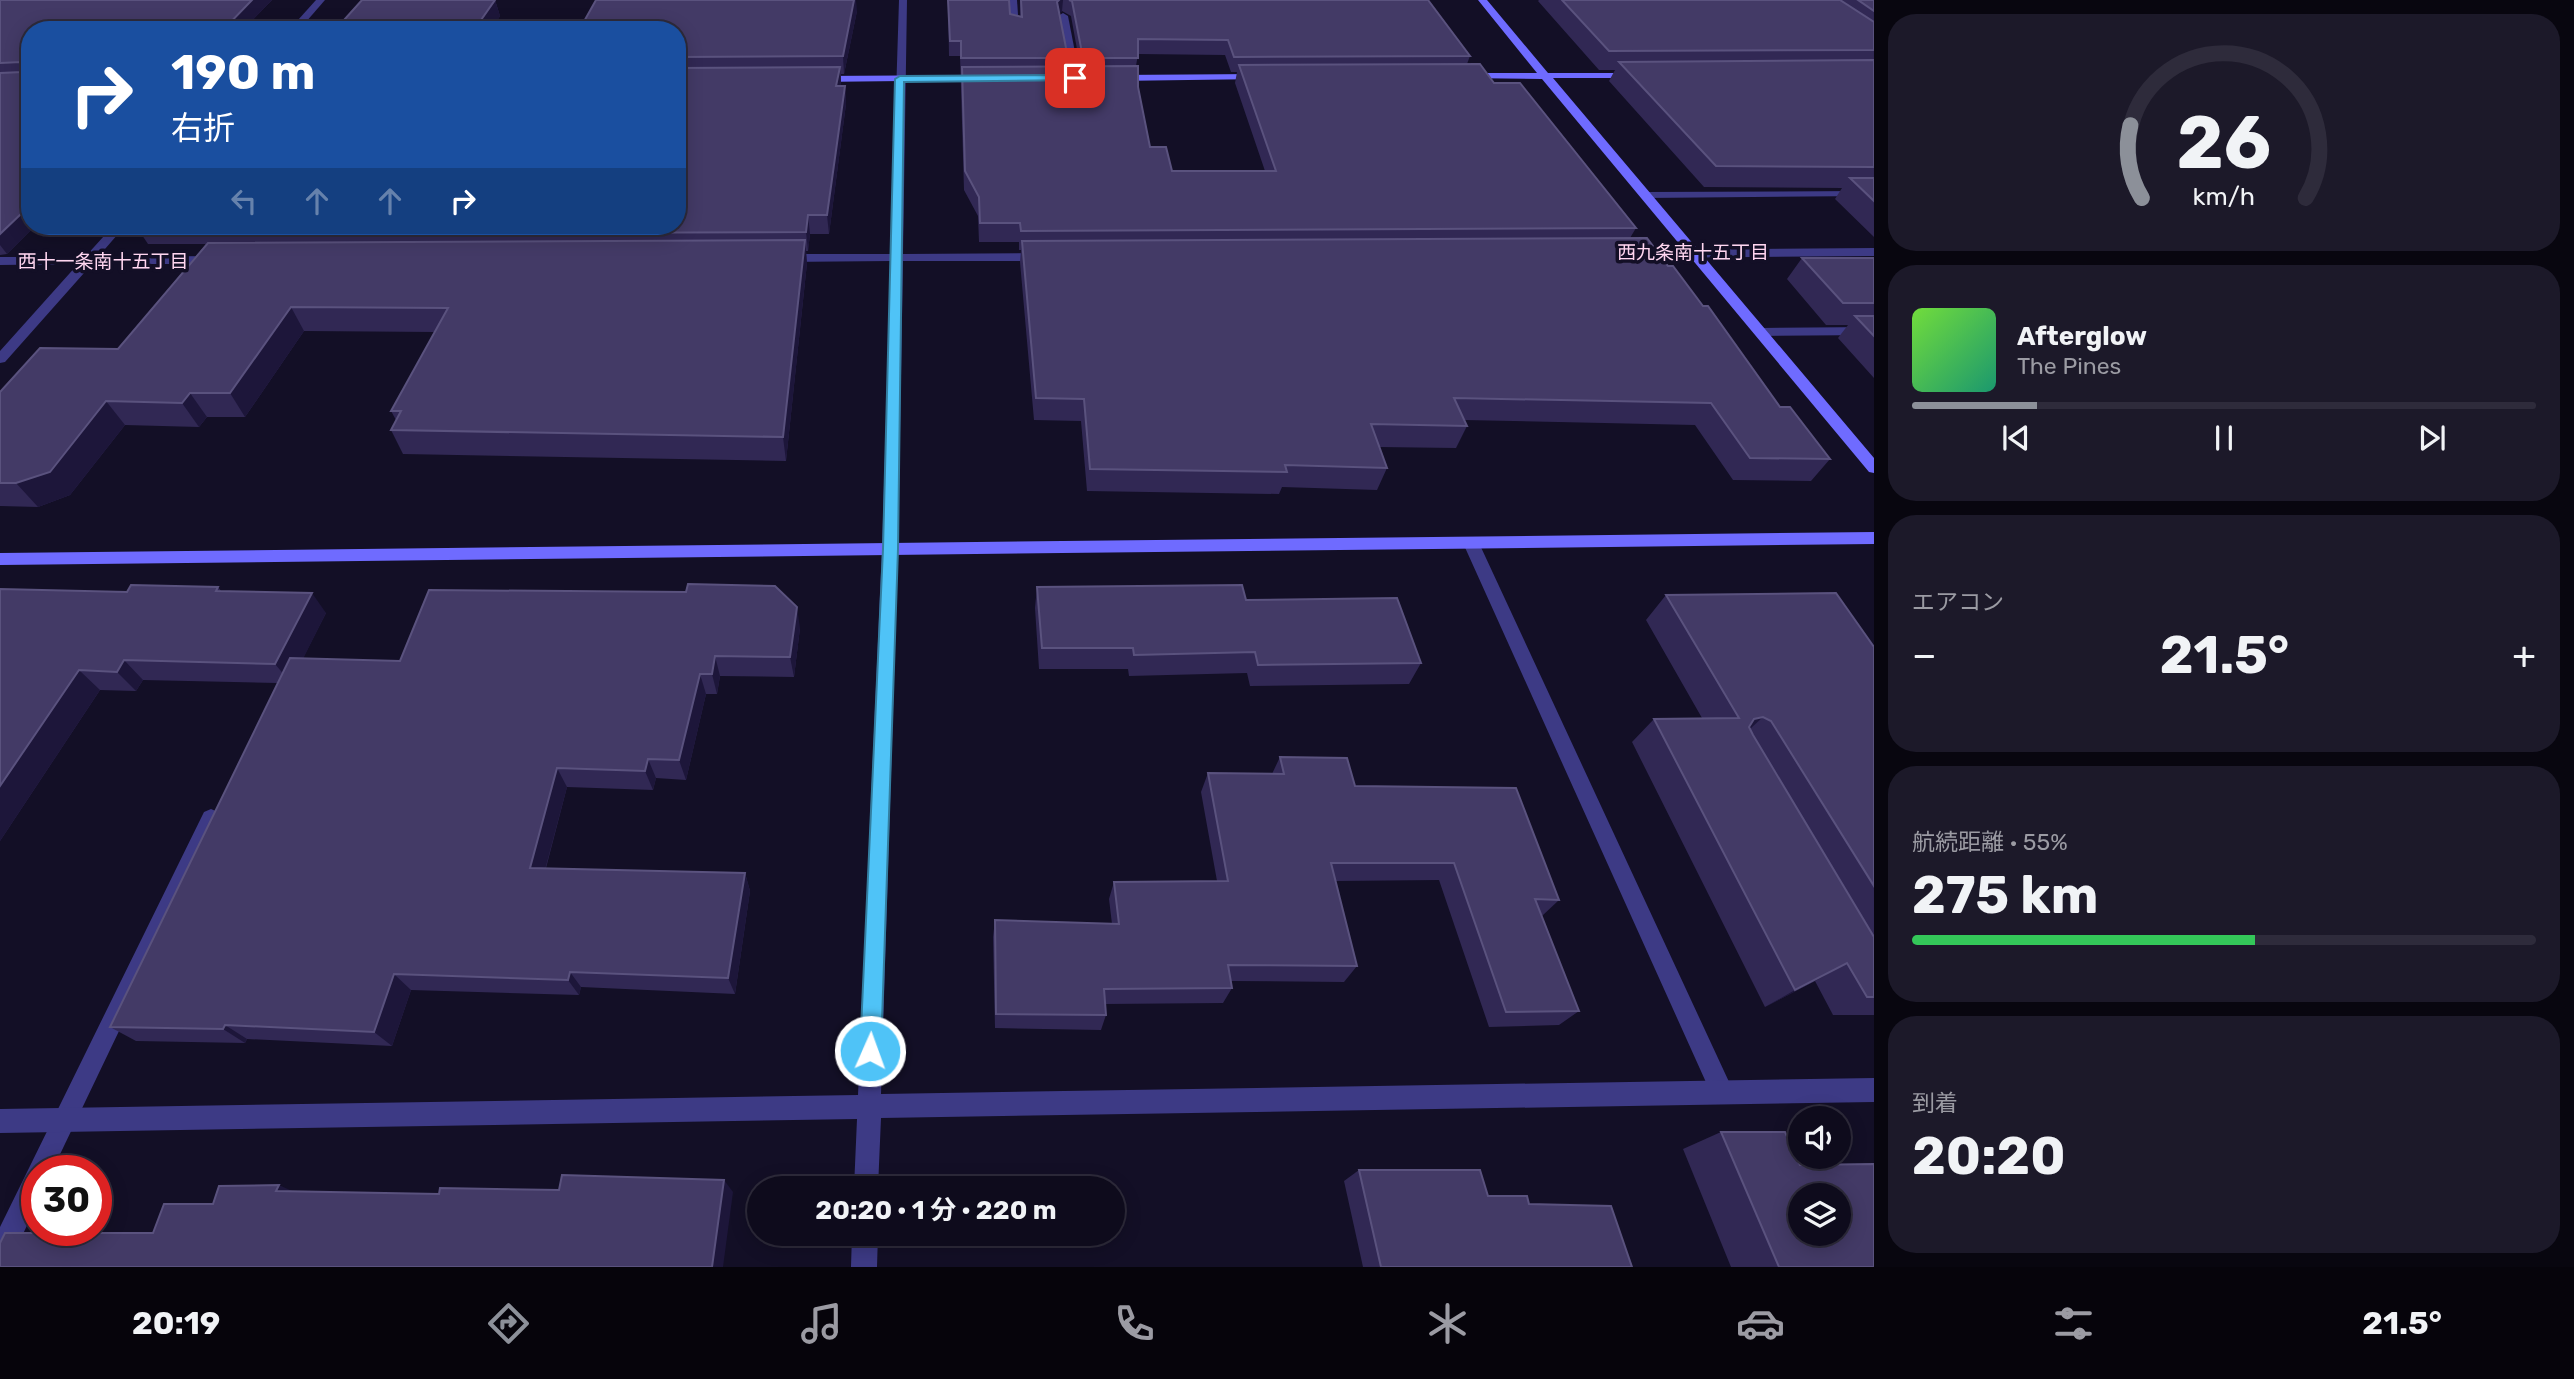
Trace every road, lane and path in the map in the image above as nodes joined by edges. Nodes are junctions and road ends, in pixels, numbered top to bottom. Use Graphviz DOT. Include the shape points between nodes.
graph roads {
  1 [pos="321,0"];
  2 [pos="903,0"];
  3 [pos="1013,0"];
  4 [pos="1482,0"];
  5 [pos="1063,16"];
  6 [pos="302,21"];
  7 [pos="1016,27"];
  8 [pos="1546,75"];
  9 [pos="1642,75"];
  10 [pos="1449,76"];
  11 [pos="1269,77"];
  12 [pos="994,78"];
  13 [pos="1062,78"];
  14 [pos="1075,78"];
  15 [pos="1089,78"];
  16 [pos="1103,78"];
  17 [pos="803,79"];
  18 [pos="900,79"];
  19 [pos="1864,194"];
  20 [pos="1645,195"];
  21 [pos="111,235"];
  22 [pos="1874,252"];
  23 [pos="1626,254"];
  24 [pos="1695,254"];
  25 [pos="1061,257"];
  26 [pos="770,258"];
  27 [pos="895,258"];
  28 [pos="227,260"];
  29 [pos="0,261"];
  30 [pos="88,261"];
  31 [pos="1874,331"];
  32 [pos="1760,332"];
  33 [pos="0,359"];
  34 [pos="1874,468"];
  35 [pos="1874,538"];
  36 [pos="1471,543"];
  37 [pos="890,549"];
  38 [pos="0,559"];
  39 [pos="211,818"];
  40 [pos="1874,1090"];
  41 [pos="1722,1092"];
  42 [pos="868,1107"];
  43 [pos="63,1120"];
  44 [pos="0,1121"];
  45 [pos="47,1155"];
  46 [pos="866,1176"];
  47 [pos="21,1210"];
  48 [pos="865,1246"];
  49 [pos="0,1255"];
  50 [pos="864,1267"];
  1 -- 6 [label="street"];
  2 -- 18 [label="street"];
  3 -- 7 [label="street"];
  4 -- 8 [label="street"];
  5 -- 14 [label="street"];
  8 -- 9 [label="street"];
  8 -- 10 [label="street"];
  8 -- 20 [label="street"];
  11 -- 16 [label="street"];
  12 -- 18 [label="street"];
  13 -- 14 [label="street"];
  14 -- 15 [label="street"];
  17 -- 18 [label="street"];
  18 -- 27 [label="street"];
  19 -- 20 [label="street"];
  20 -- 24 [label="street"];
  21 -- 30 [label="street"];
  22 -- 24 [label="street"];
  23 -- 24 [label="street"];
  24 -- 32 [label="street"];
  25 -- 27 [label="street"];
  26 -- 27 [label="street"];
  27 -- 37 [label="street"];
  28 -- 30 [label="street"];
  29 -- 30 [label="street"];
  30 -- 33 [label="street"];
  31 -- 32 [label="street"];
  32 -- 34 [label="street"];
  35 -- 36 [label="street"];
  36 -- 37 [label="street"];
  36 -- 41 [label="street"];
  37 -- 38 [label="street"];
  37 -- 42 [label="street"];
  39 -- 43 [label="street"];
  40 -- 41 [label="street"];
  41 -- 42 [label="street"];
  42 -- 43 [label="street"];
  42 -- 46 [label="street"];
  43 -- 44 [label="street"];
  43 -- 45 [label="street"];
  47 -- 49 [label="street"];
  48 -- 50 [label="street"];
}
